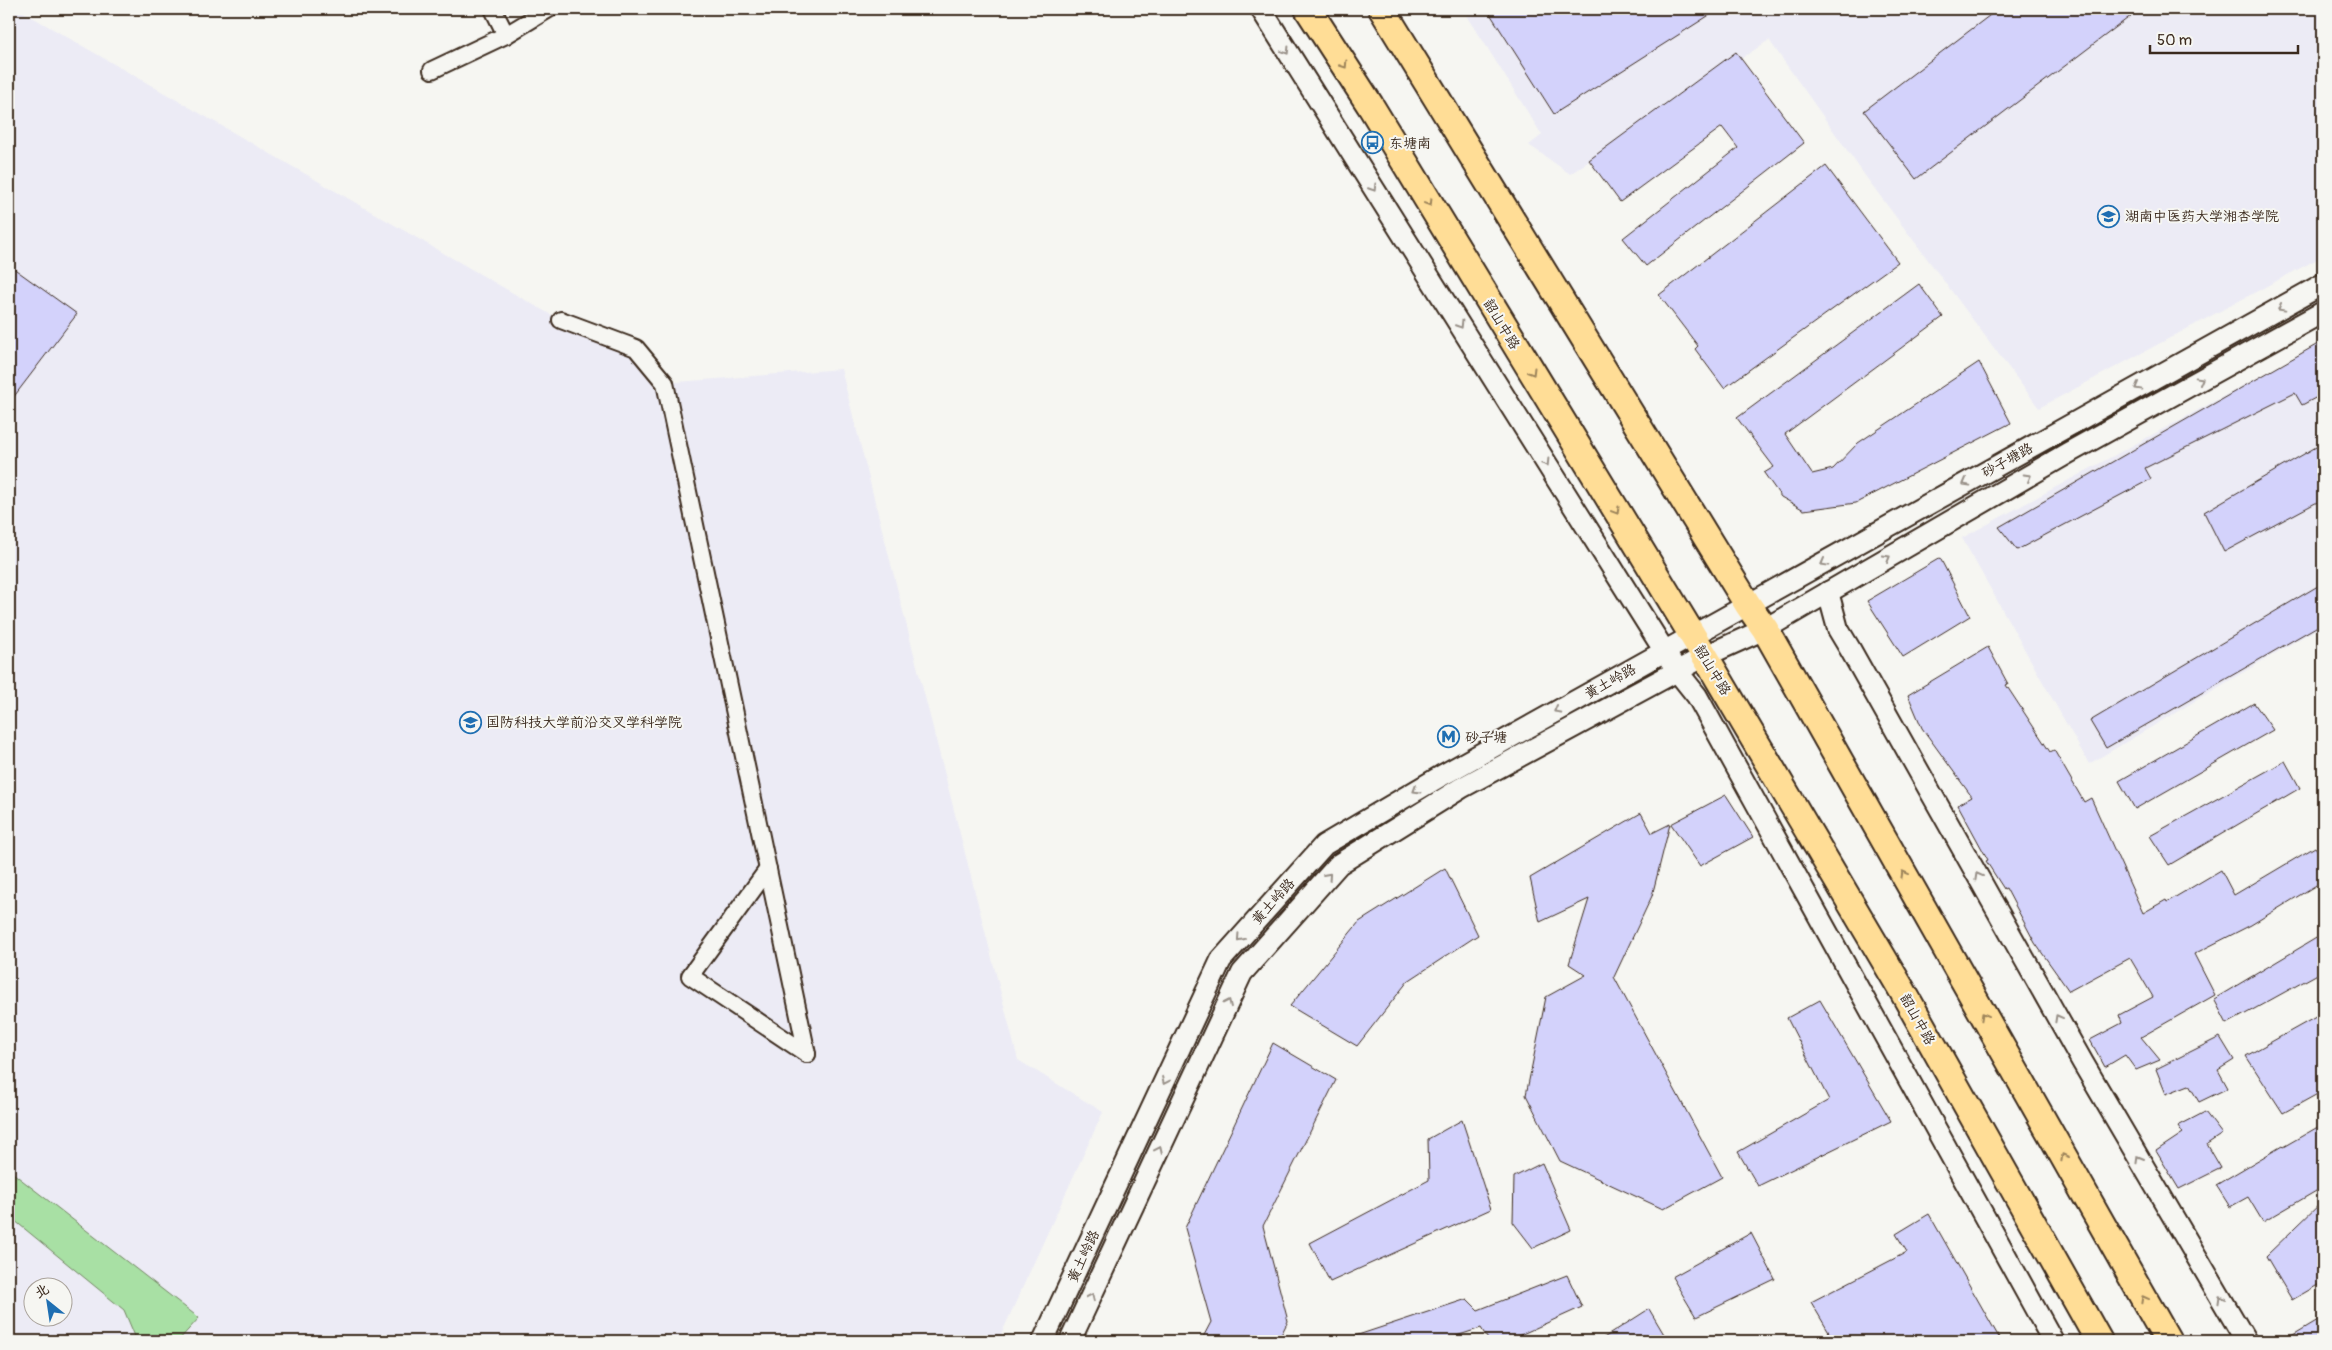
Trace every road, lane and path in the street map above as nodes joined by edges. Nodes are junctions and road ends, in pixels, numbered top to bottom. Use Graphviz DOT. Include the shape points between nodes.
graph roads {
  1 [pos="493,9"];
  2 [pos="549,9"];
  3 [pos="1261,9"];
  4 [pos="1308,9"];
  5 [pos="1382,9"];
  6 [pos="506,35"];
  7 [pos="432,70"];
  8 [pos="2323,284"];
  9 [pos="2323,312"];
  10 [pos="560,320"];
  11 [pos="1828,592"];
  12 [pos="1748,605"];
  13 [pos="1765,629"];
  14 [pos="1699,646"];
  15 [pos="1665,650"];
  16 [pos="1677,671"];
  17 [pos="768,869"];
  18 [pos="1043,1341"];
  19 [pos="1070,1341"];
  20 [pos="2053,1341"];
  21 [pos="2099,1341"];
  22 [pos="2168,1341"];
  23 [pos="2246,1341"];
  1 -- 6 [label="street"];
  2 -- 6 [label="street"];
  3 -- 15 [label="street, one-way"];
  4 -- 14 [label="main road, 韶山中路, one-way" via="1370,105"];
  5 -- 12 [label="main road"];
  6 -- 7 [label="street"];
  8 -- 12 [label="street, 砂子塘路, one-way"];
  11 -- 9 [label="street, 砂子塘路, one-way" via="2068,453"];
  10 -- 17 [label="street" via="636,348 665,383"];
  11 -- 13 [label="street, 砂子塘路"];
  23 -- 11 [label="street, one-way" via="1843,640"];
  12 -- 13 [label="main road"];
  12 -- 14 [label="street, 砂子塘路"];
  13 -- 14 [label="street, 砂子塘路"];
  22 -- 13 [label="main road, one-way"];
  14 -- 15 [label="street, 黄土岭路"];
  14 -- 16 [label="street, 黄土岭路"];
  14 -- 21 [label="main road, 韶山中路" via="1902,990"];
  15 -- 16 [label="street"];
  15 -- 18 [label="street, 黄土岭路, one-way" via="1324,845 1221,960"];
  19 -- 16 [label="street, 黄土岭路, one-way" via="1242,974 1339,864 1461,788"];
  16 -- 20 [label="street" via="1698,696"];
  17 -- 17 [label="street" via="690,976 807,1054 781,928"];
}
